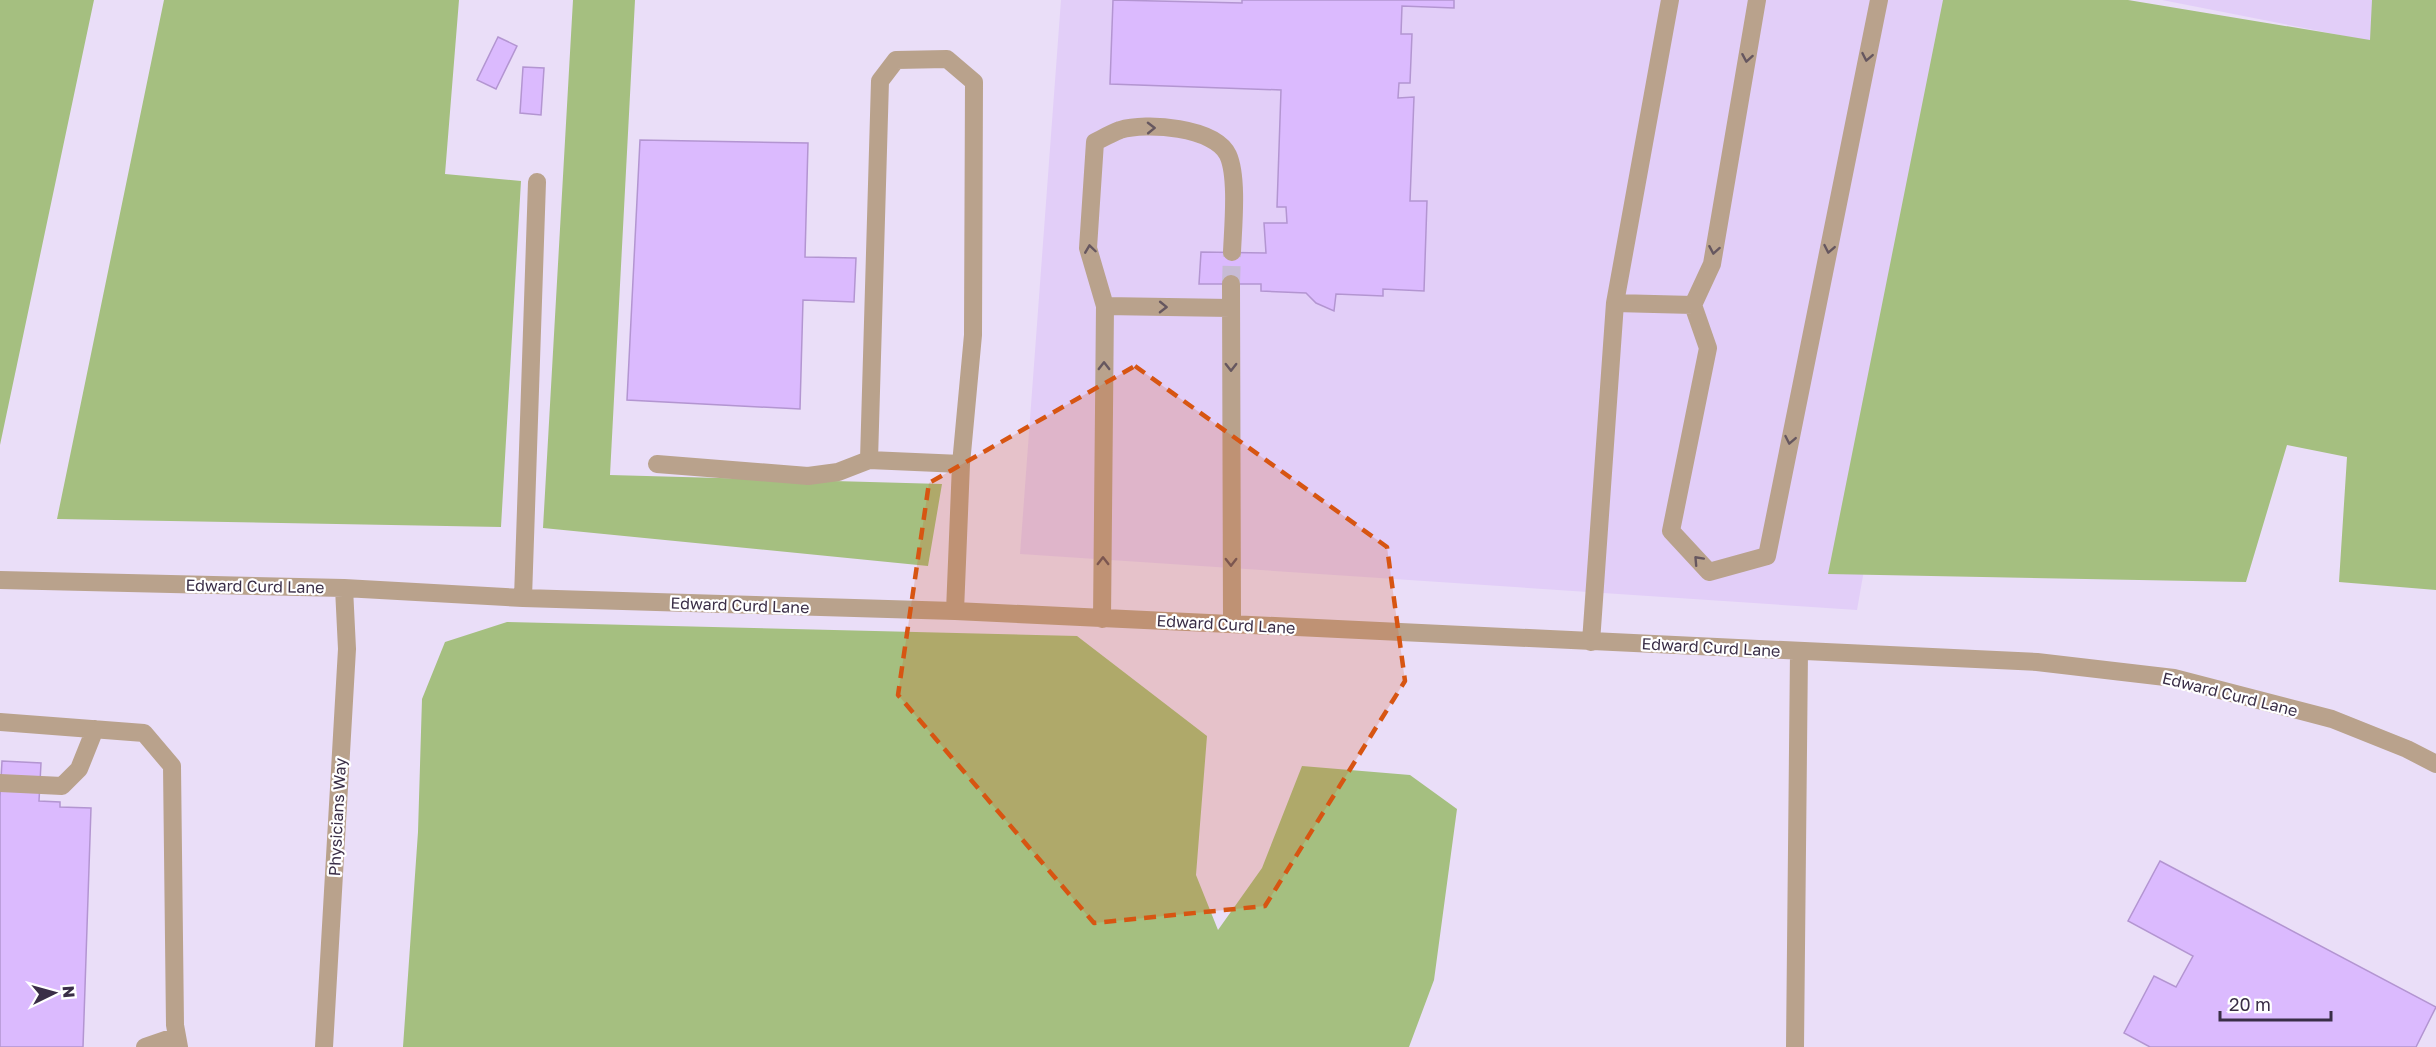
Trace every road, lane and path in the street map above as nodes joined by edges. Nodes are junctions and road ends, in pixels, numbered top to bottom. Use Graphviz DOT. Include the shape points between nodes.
graph roads {
  1 [pos="1670,0"];
  2 [pos="1757,0"];
  3 [pos="1879,0"];
  4 [pos="537,182"];
  5 [pos="1232,252"];
  6 [pos="1231,284"];
  7 [pos="1615,303"];
  8 [pos="1693,305"];
  9 [pos="1105,306"];
  10 [pos="1230,308"];
  11 [pos="869,460"];
  12 [pos="657,464"];
  13 [pos="961,464"];
  14 [pos="0,580"];
  15 [pos="344,588"];
  16 [pos="523,598"];
  17 [pos="955,611"];
  18 [pos="1102,619"];
  19 [pos="1232,624"];
  20 [pos="1591,642"];
  21 [pos="1799,651"];
  22 [pos="0,722"];
  23 [pos="95,729"];
  24 [pos="2436,764"];
  25 [pos="0,783"];
  26 [pos="178,1042"];
  27 [pos="146,1047"];
  28 [pos="324,1047"];
  29 [pos="1795,1047"];
  1 -- 7 [label="street"];
  2 -- 8 [label="street, one-way" via="1712,264"];
  3 -- 8 [label="street, one-way" via="1767,556 1709,572 1671,531 1708,348"];
  4 -- 16 [label="street"];
  9 -- 5 [label="street, one-way" via="1088,248 1095,142 1122,129 1188,129 1213,139 1227,154 1233,201"];
  6 -- 10 [label="street"];
  7 -- 8 [label="street"];
  7 -- 20 [label="street"];
  9 -- 10 [label="street, one-way"];
  18 -- 9 [label="street, one-way"];
  10 -- 19 [label="street, one-way"];
  11 -- 12 [label="street" via="838,472 808,476"];
  11 -- 13 [label="street"];
  11 -- 13 [label="street" via="880,81 896,60 947,59 974,82 974,335"];
  13 -- 17 [label="street"];
  14 -- 15 [label="street, Edward Curd Lane"];
  15 -- 16 [label="street, Edward Curd Lane"];
  15 -- 28 [label="street, Physicians Way" via="347,649"];
  16 -- 17 [label="street, Edward Curd Lane"];
  17 -- 18 [label="street, Edward Curd Lane"];
  18 -- 19 [label="street, Edward Curd Lane"];
  19 -- 20 [label="street, Edward Curd Lane"];
  20 -- 21 [label="street, Edward Curd Lane"];
  21 -- 24 [label="street, Edward Curd Lane" via="2037,662 2175,678 2332,719 2407,748"];
  21 -- 29 [label="street"];
  22 -- 23 [label="street"];
  23 -- 25 [label="street" via="79,769 62,786"];
  23 -- 26 [label="street" via="144,733 172,766"];
  26 -- 27 [label="street"];
}
